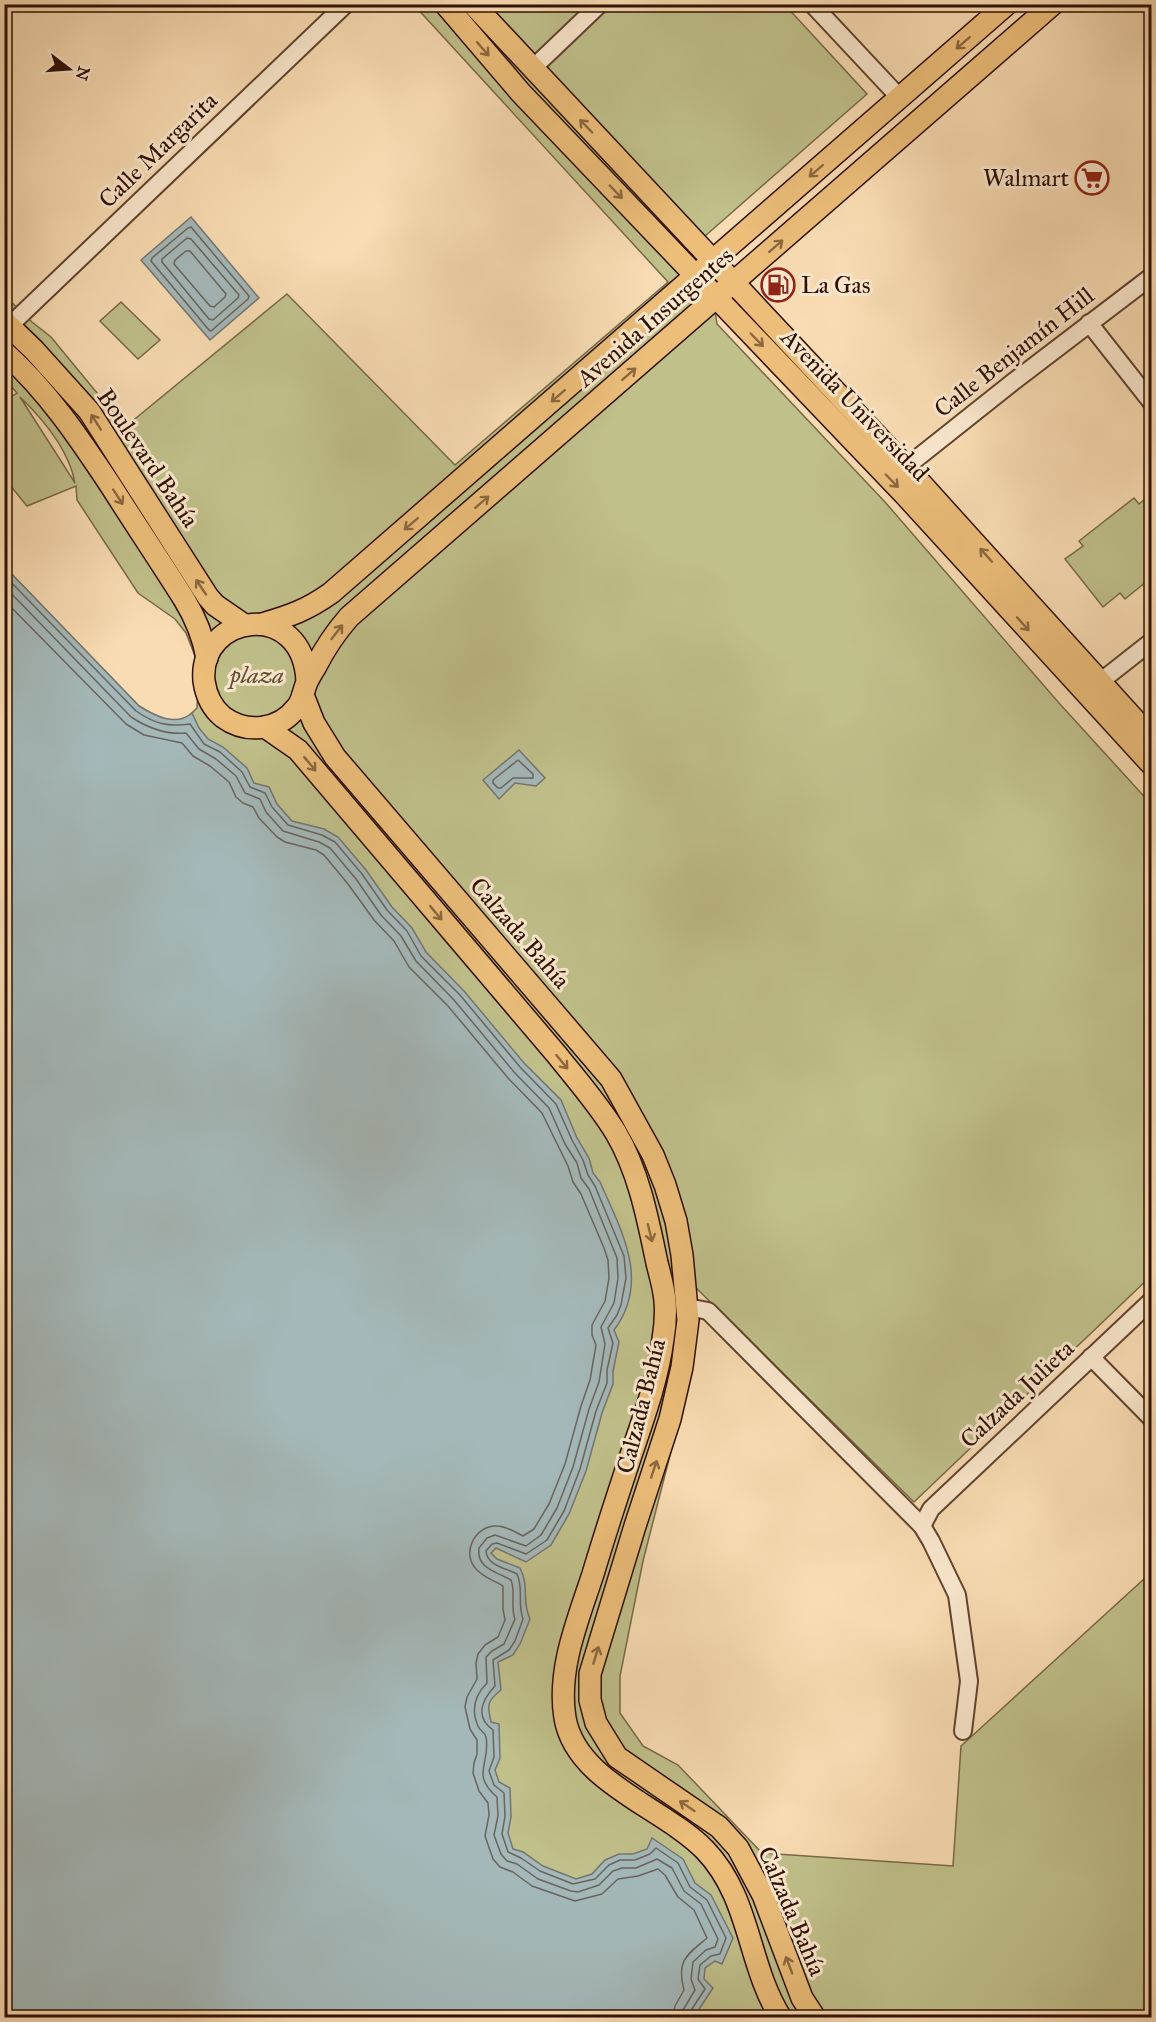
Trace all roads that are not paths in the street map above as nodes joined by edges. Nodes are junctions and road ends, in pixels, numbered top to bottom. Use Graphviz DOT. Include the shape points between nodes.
graph roads {
  1 [pos="346,4"];
  2 [pos="445,4"];
  3 [pos="472,4"];
  4 [pos="600,4"];
  5 [pos="812,4"];
  6 [pos="1007,4"];
  7 [pos="1053,4"];
  8 [pos="532,69"];
  9 [pos="900,98"];
  10 [pos="713,260"];
  11 [pos="695,275"];
  12 [pos="1152,276"];
  13 [pos="734,282"];
  14 [pos="716,297"];
  15 [pos="1089,323"];
  16 [pos="6,326"];
  17 [pos="4,352"];
  18 [pos="1149,395"];
  19 [pos="526,423"];
  20 [pos="543,448"];
  21 [pos="906,467"];
  22 [pos="253,625"];
  23 [pos="1152,641"];
  24 [pos="207,658"];
  25 [pos="1093,688"];
  26 [pos="305,689"];
  27 [pos="265,727"];
  28 [pos="1152,739"];
  29 [pos="1152,765"];
  30 [pos="1152,1300"];
  31 [pos="687,1307"];
  32 [pos="1091,1357"];
  33 [pos="1152,1419"];
  34 [pos="609,1521"];
  35 [pos="922,1526"];
  36 [pos="635,1527"];
  37 [pos="963,1731"];
  38 [pos="781,2018"];
  39 [pos="815,2018"];
  1 -- 16 [label="street, Calle Margarita"];
  2 -- 11 [label="main road, Avenida Universidad, one-way" via="521,93"];
  3 -- 8 [label="main road, Avenida Universidad"];
  4 -- 8 [label="street"];
  5 -- 9 [label="street"];
  6 -- 9 [label="main road, Avenida Insurgentes, one-way"];
  13 -- 7 [label="main road, Avenida Insurgentes, one-way"];
  10 -- 8 [label="main road, Avenida Universidad, one-way"];
  9 -- 10 [label="main road, Avenida Insurgentes, one-way"];
  10 -- 11 [label="main road, Avenida Insurgentes"];
  10 -- 13 [label="main road, Avenida Universidad"];
  11 -- 14 [label="main road, Avenida Universidad"];
  11 -- 19 [label="main road, Avenida Insurgentes, one-way"];
  12 -- 15 [label="street, Calle Benjamín Hill"];
  13 -- 14 [label="main road, Avenida Insurgentes"];
  13 -- 21 [label="main road, Avenida Universidad"];
  20 -- 14 [label="main road, Avenida Insurgentes, one-way"];
  14 -- 25 [label="main road, Avenida Universidad, one-way"];
  15 -- 18 [label="street"];
  15 -- 21 [label="street, Calle Benjamín Hill"];
  22 -- 16 [label="main road, Boulevard Bahía, one-way" via="214,605 89,411 42,358"];
  17 -- 24 [label="main road, Boulevard Bahía, one-way" via="23,368 71,426 184,598 195,617"];
  19 -- 20 [label="main road"];
  19 -- 22 [label="main road, Avenida Insurgentes, one-way" via="331,593 296,615"];
  26 -- 20 [label="main road, Avenida Insurgentes, one-way" via="335,633 349,617"];
  25 -- 21 [label="main road, Avenida Universidad, one-way"];
  22 -- 24 [label="main road" via="232,629 213,646"];
  22 -- 26 [label="main road" via="277,629 301,650 306,666"];
  23 -- 25 [label="street"];
  24 -- 27 [label="main road" via="205,689 221,715 234,724"];
  25 -- 28 [label="main road, Avenida Universidad"];
  25 -- 29 [label="main road, Avenida Universidad"];
  26 -- 27 [label="main road" via="288,716"];
  26 -- 31 [label="main road, Calzada Bahía" via="314,723 334,757 611,1078 665,1185 676,1221"];
  27 -- 34 [label="main road, Calzada Bahía, one-way" via="298,750 590,1095 617,1135 633,1169 665,1301 663,1339 649,1402"];
  30 -- 32 [label="street, Calzada Julieta"];
  31 -- 35 [label="street" via="708,1311"];
  36 -- 31 [label="main road, Calzada Bahía, one-way" via="675,1398"];
  32 -- 33 [label="street"];
  32 -- 35 [label="street, Calzada Julieta" via="931,1509"];
  34 -- 36 [label="main road"];
  34 -- 38 [label="main road, Calzada Bahía" via="567,1658 565,1719 574,1745 593,1770 669,1821 716,1862 741,1909 753,1951"];
  35 -- 37 [label="street" via="957,1595 969,1681"];
  39 -- 36 [label="main road, Calzada Bahía, one-way" via="802,1998 763,1895 738,1848 719,1827 617,1757 596,1723 590,1700 590,1674"];
}
